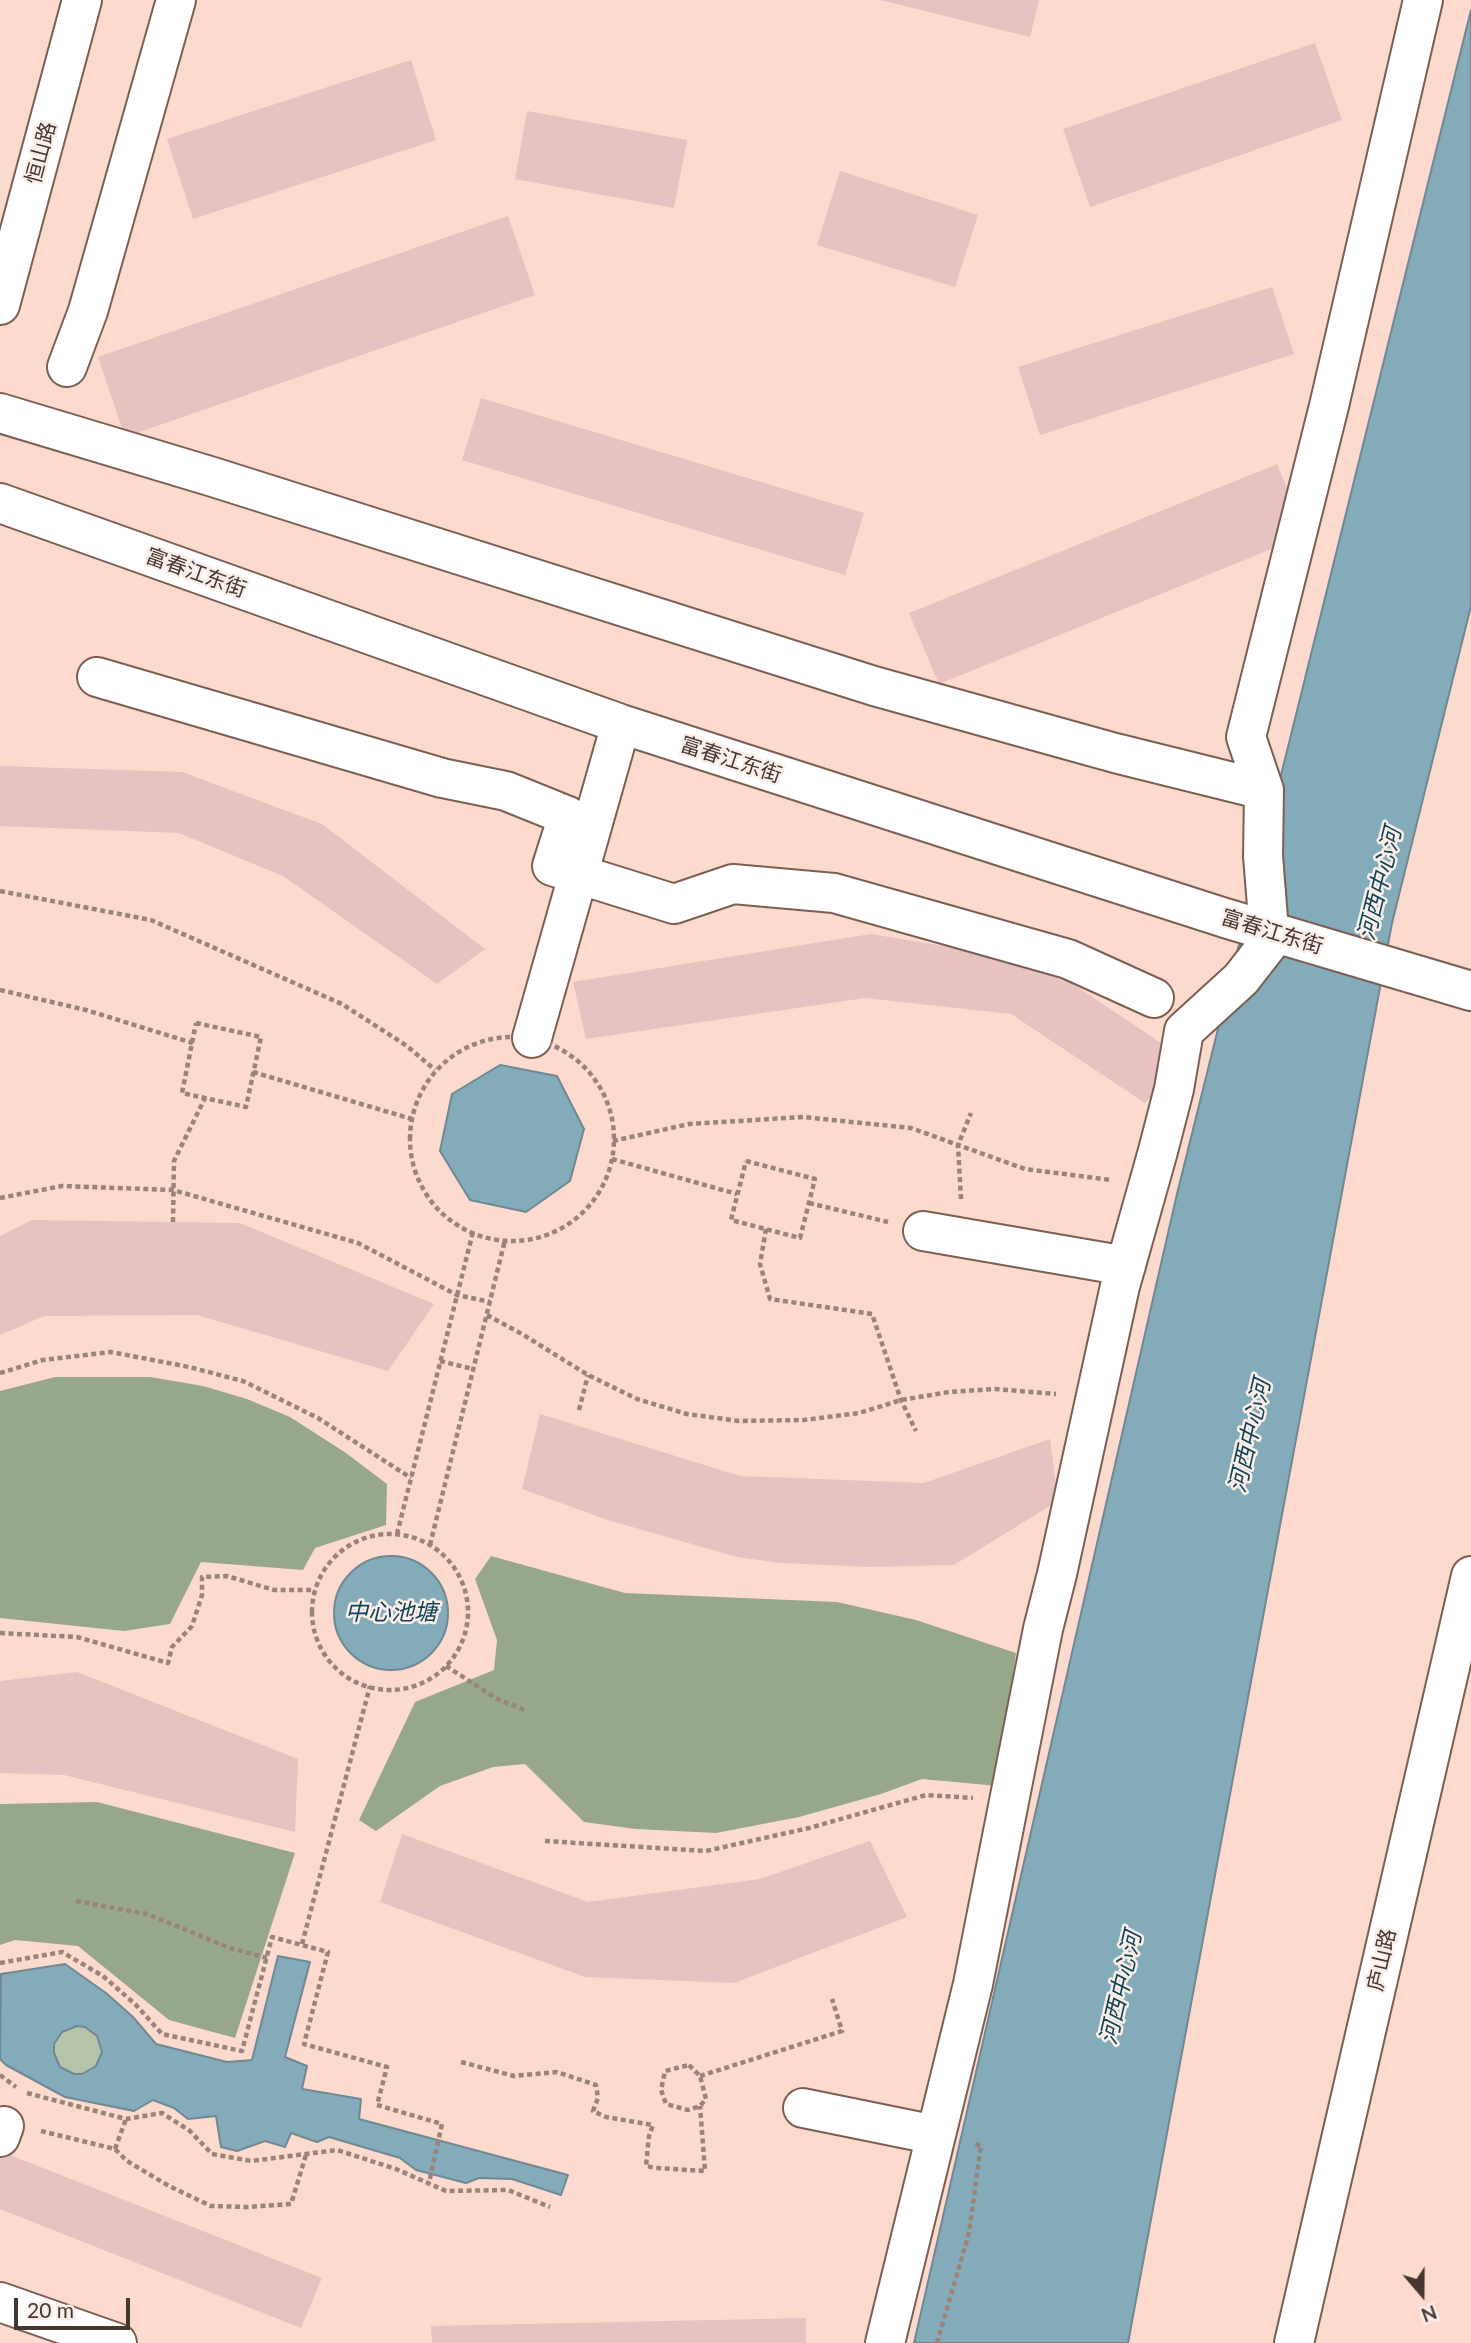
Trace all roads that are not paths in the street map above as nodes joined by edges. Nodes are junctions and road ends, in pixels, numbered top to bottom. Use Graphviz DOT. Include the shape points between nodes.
graph roads {
  1 [pos="82,0"];
  2 [pos="176,0"];
  3 [pos="1423,0"];
  4 [pos="0,305"];
  5 [pos="67,367"];
  6 [pos="0,413"];
  7 [pos="0,503"];
  8 [pos="97,677"];
  9 [pos="621,724"];
  10 [pos="1264,789"];
  11 [pos="579,872"];
  12 [pos="1273,932"];
  13 [pos="1462,988"];
  14 [pos="1154,998"];
  15 [pos="532,1038"];
  16 [pos="923,1231"];
  17 [pos="1126,1266"];
  18 [pos="1471,1576"];
  19 [pos="803,2108"];
  20 [pos="936,2135"];
  21 [pos="0,2302"];
  22 [pos="117,2343"];
  23 [pos="885,2343"];
  24 [pos="1294,2343"];
  1 -- 4 [label="street, 恒山路"];
  2 -- 5 [label="street" via="88,311"];
  3 -- 10 [label="street" via="1329,406 1245,737"];
  6 -- 10 [label="street" via="874,686"];
  7 -- 9 [label="street, 富春江东街"];
  8 -- 11 [label="street" via="442,778 506,791 568,816 552,866"];
  9 -- 11 [label="street"];
  9 -- 12 [label="street, 富春江东街"];
  10 -- 12 [label="street" via="1263,856"];
  11 -- 14 [label="street" via="674,904 733,884 834,893 1068,959"];
  11 -- 15 [label="street"];
  12 -- 13 [label="street, 富春江东街"];
  12 -- 17 [label="street" via="1241,979 1184,1031 1174,1090"];
  16 -- 17 [label="street"];
  17 -- 20 [label="street" via="1043,1629 973,1984"];
  18 -- 24 [label="street, 庐山路"];
  19 -- 20 [label="street"];
  20 -- 23 [label="street"];
  21 -- 22 [label="street"];
}
